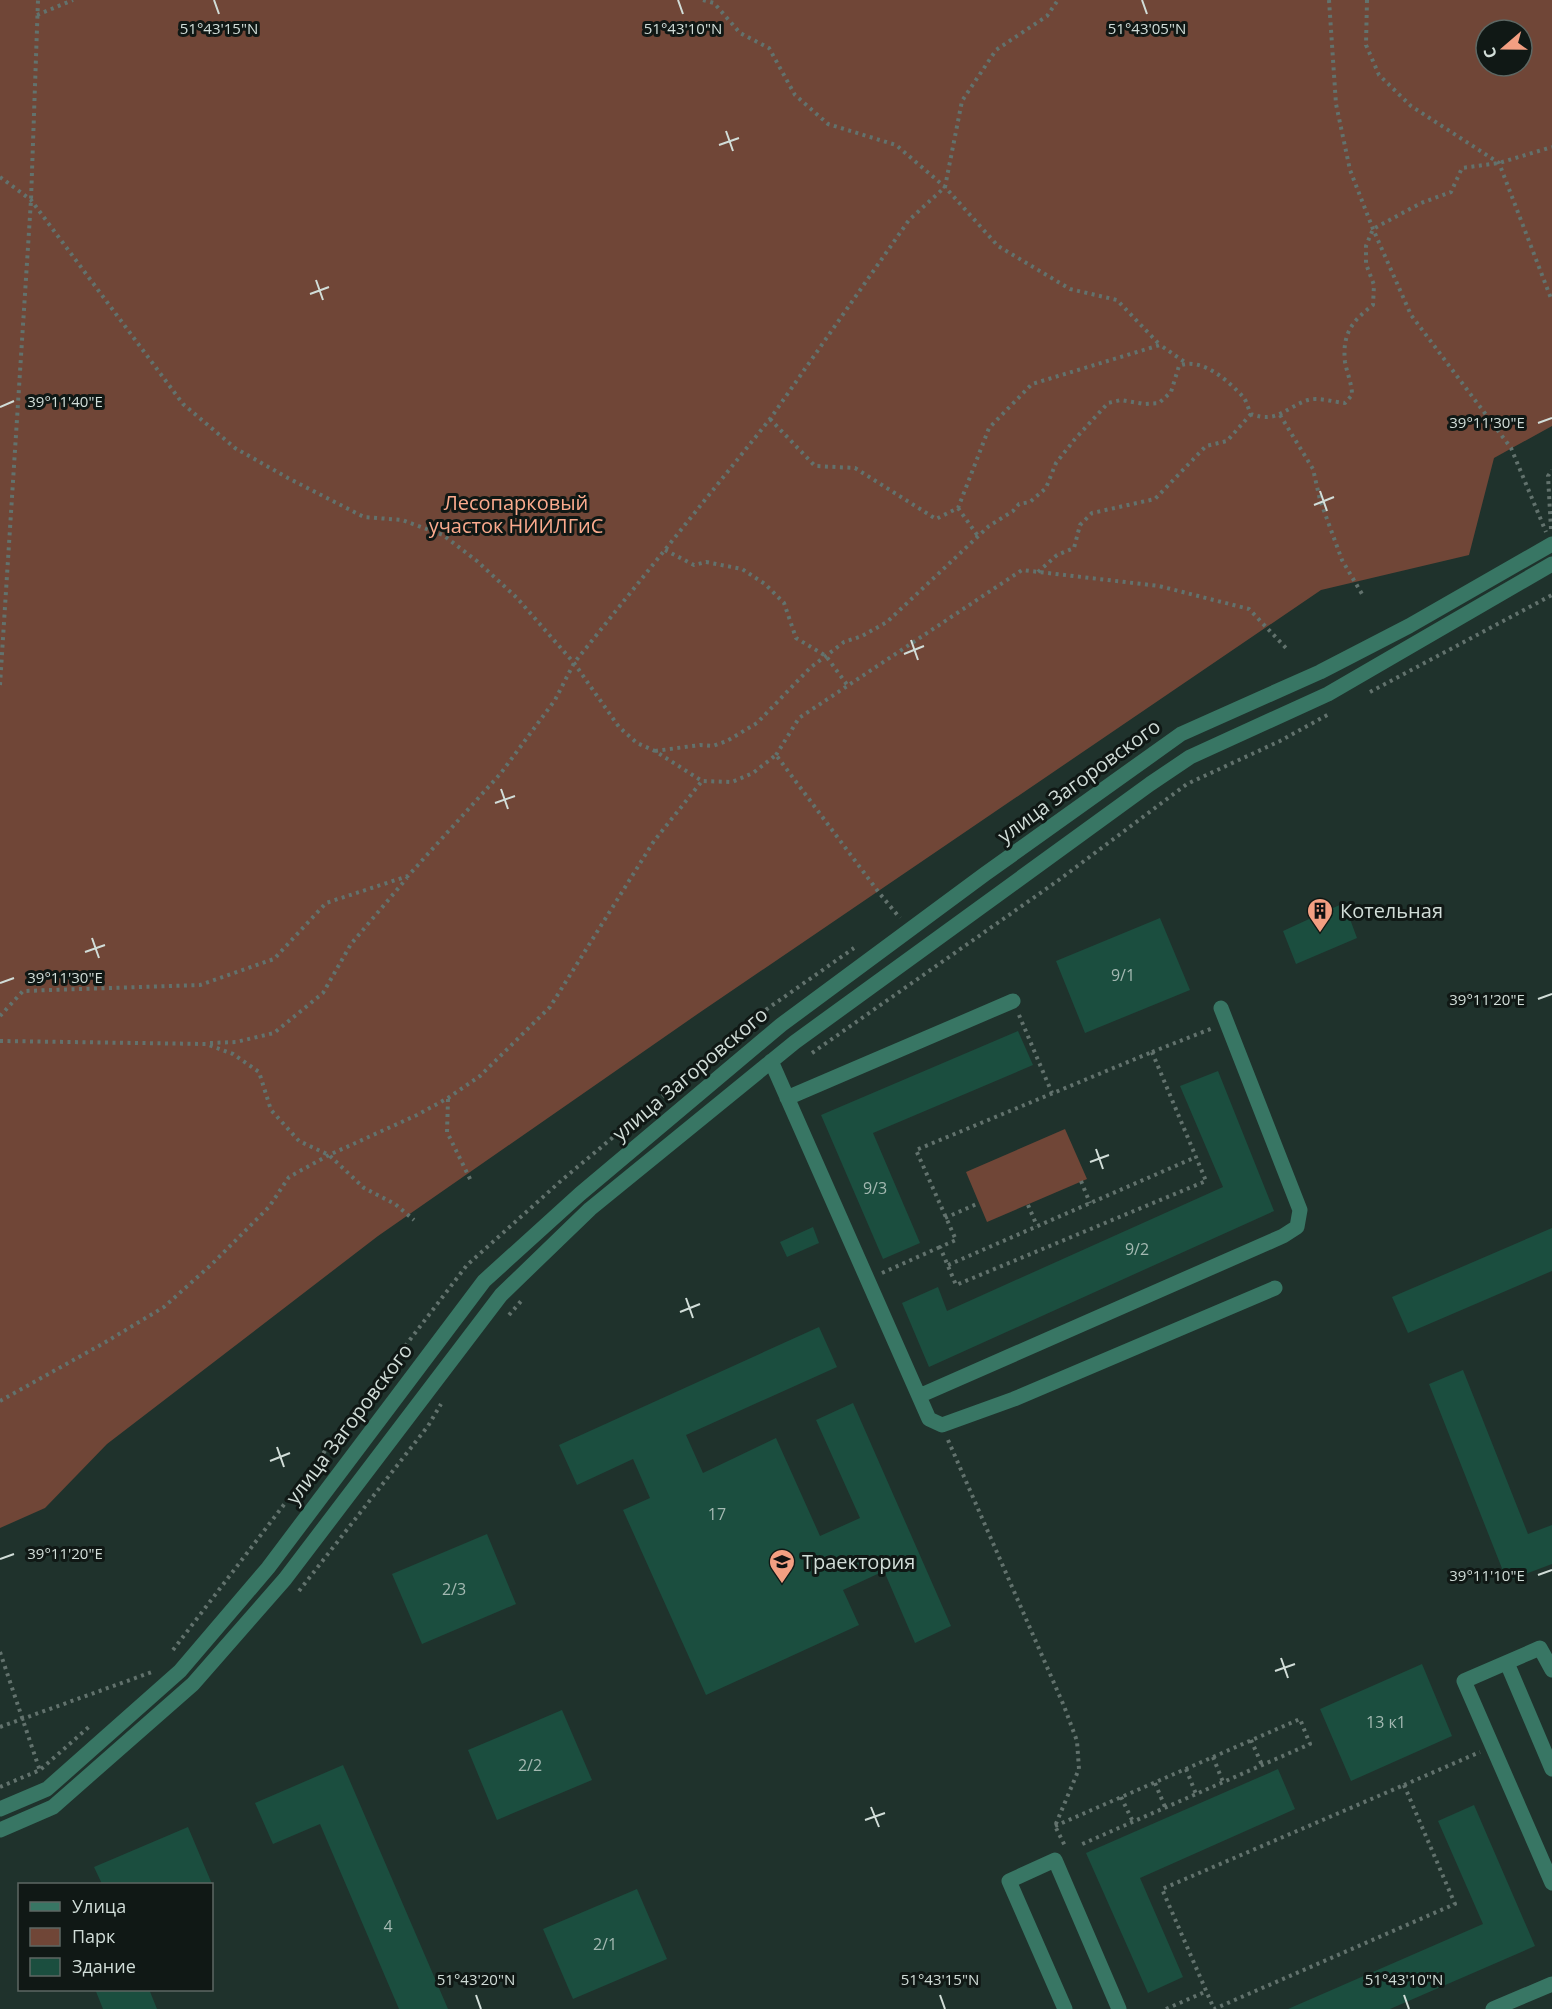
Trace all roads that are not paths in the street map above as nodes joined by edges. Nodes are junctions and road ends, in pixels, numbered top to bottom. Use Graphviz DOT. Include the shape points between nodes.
graph roads {
  1 [pos="1552,544"];
  2 [pos="1552,564"];
  3 [pos="1013,1001"];
  4 [pos="1221,1008"];
  5 [pos="771,1061"];
  6 [pos="787,1098"];
  7 [pos="1275,1288"];
  8 [pos="919,1396"];
  9 [pos="1507,1663"];
  10 [pos="1552,1670"];
  11 [pos="1552,1769"];
  12 [pos="0,1809"];
  13 [pos="0,1830"];
  14 [pos="1552,1883"];
  15 [pos="1552,1984"];
  16 [pos="1065,2009"];
  17 [pos="1119,2009"];
  18 [pos="1493,2009"];
  1 -- 12 [label="street, улица Загоровского" via="1320,672 1181,734 781,1025 580,1194 484,1281 268,1568 180,1671 47,1789"];
  2 -- 5 [label="street, улица Загоровского" via="1328,694 1190,757"];
  3 -- 6 [label="street"];
  4 -- 8 [label="street" via="1300,1209 1297,1227"];
  5 -- 6 [label="street"];
  5 -- 13 [label="street, улица Загоровского" via="590,1209 501,1295 285,1579 193,1684 53,1807"];
  6 -- 8 [label="street"];
  7 -- 8 [label="street" via="1014,1399 942,1425 929,1419"];
  9 -- 10 [label="street" via="1540,1648"];
  9 -- 11 [label="street"];
  9 -- 14 [label="street" via="1464,1681"];
  15 -- 18 [label="street"];
  16 -- 17 [label="street" via="1009,1881 1055,1860"];
}
